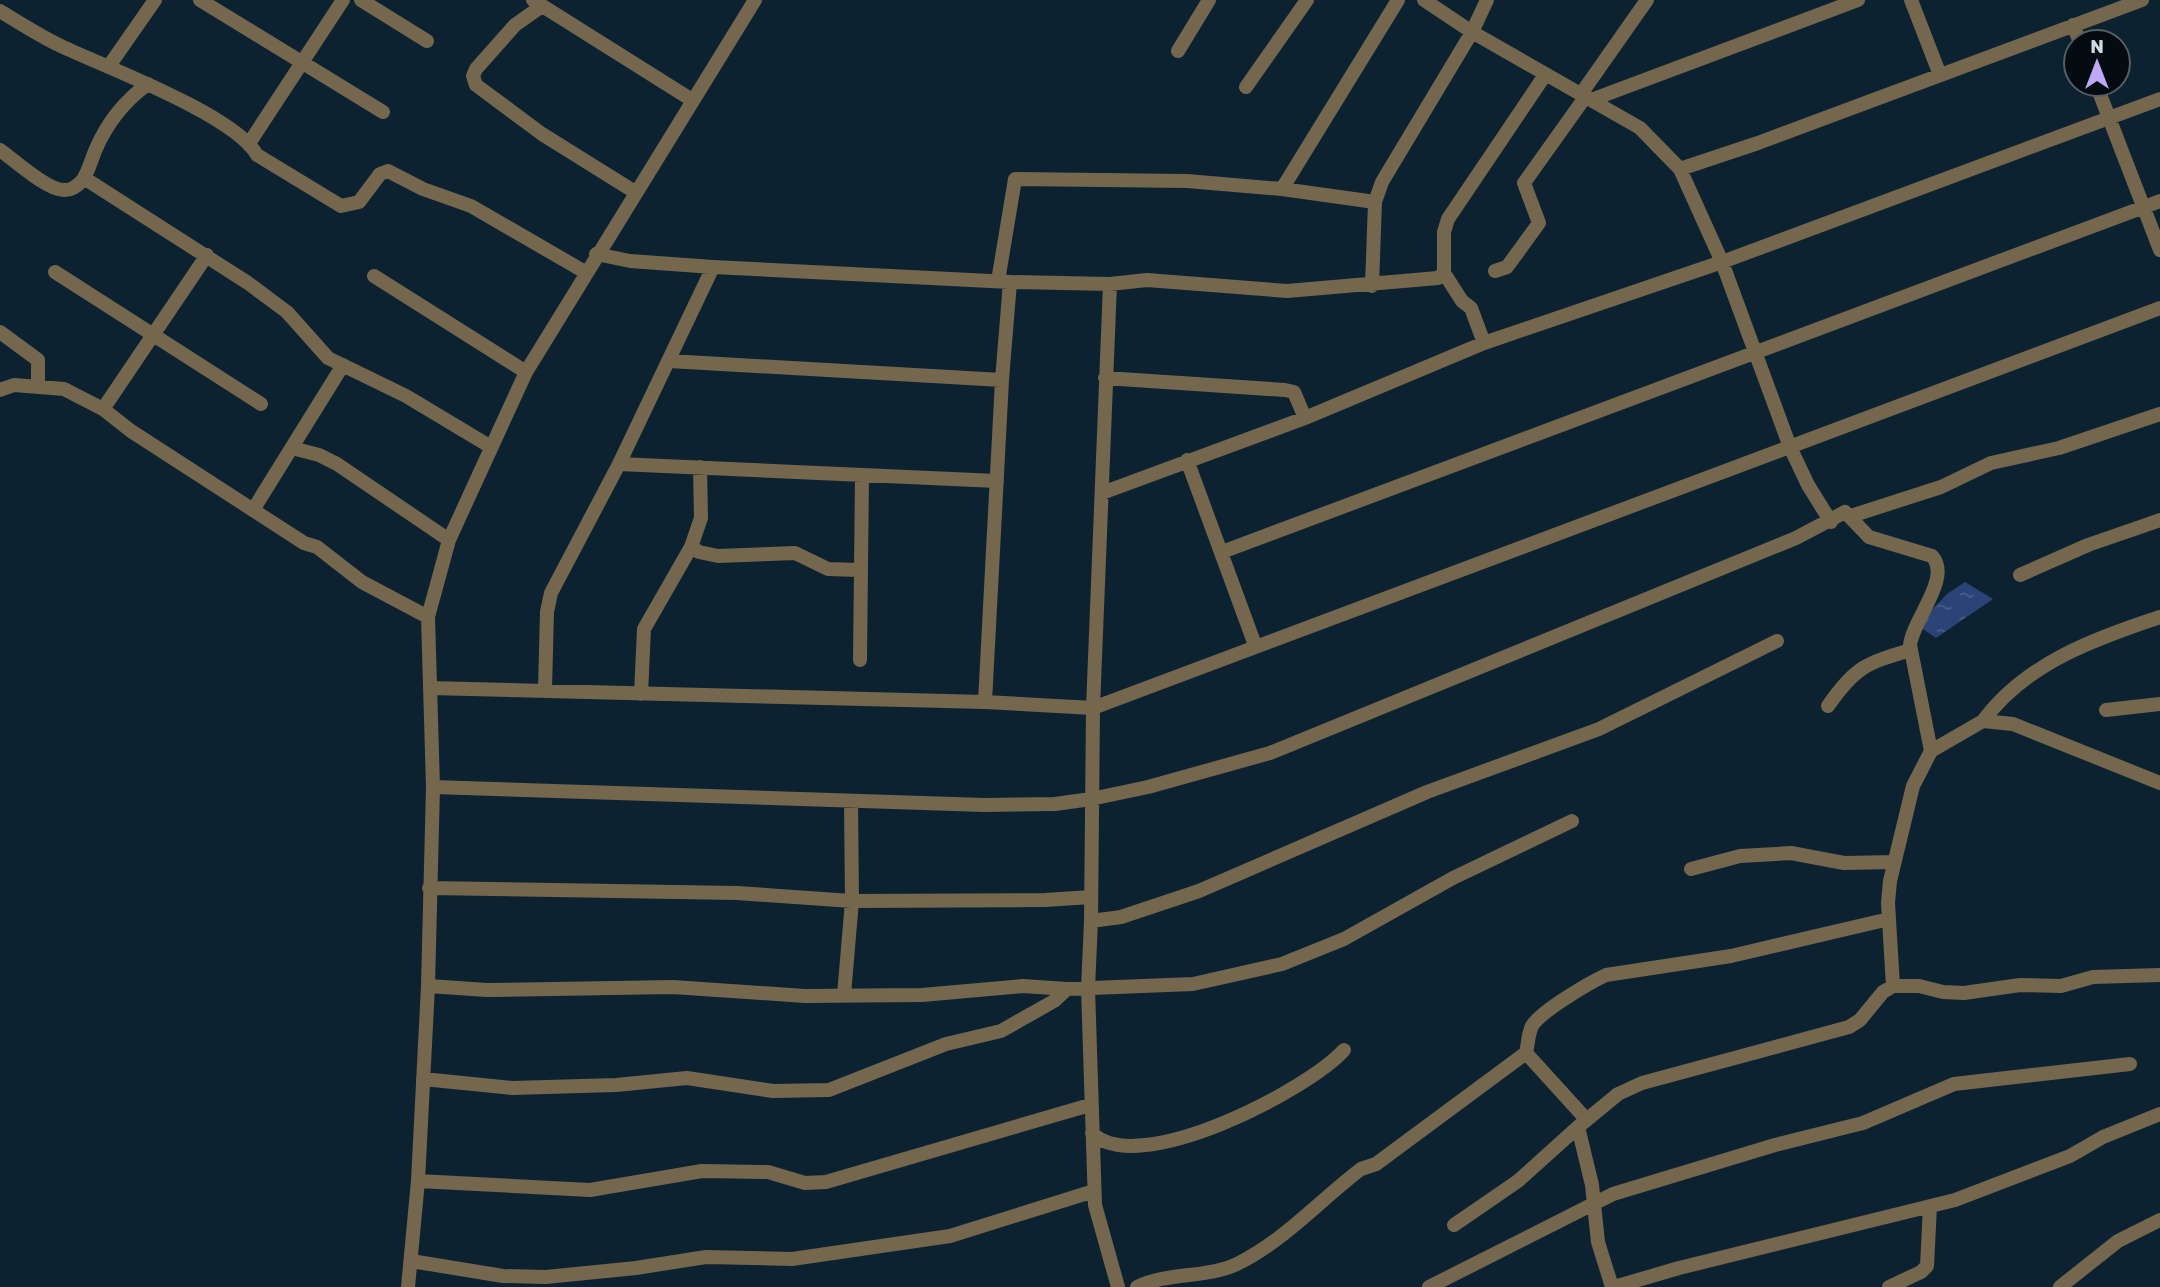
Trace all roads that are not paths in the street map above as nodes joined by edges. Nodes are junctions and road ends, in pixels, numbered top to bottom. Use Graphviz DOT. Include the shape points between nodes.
graph roads {
  1 [pos="155,0"];
  2 [pos="200,0"];
  3 [pos="343,0"];
  4 [pos="361,0"];
  5 [pos="1209,0"];
  6 [pos="1307,0"];
  7 [pos="1398,0"];
  8 [pos="1424,0"];
  9 [pos="1487,0"];
  10 [pos="1647,0"];
  11 [pos="1858,0"];
  12 [pos="1911,0"];
  13 [pos="2142,0"];
  14 [pos="749,2"];
  15 [pos="538,3"];
  16 [pos="0,11"];
  17 [pos="2073,25"];
  18 [pos="2074,28"];
  19 [pos="1472,32"];
  20 [pos="427,41"];
  21 [pos="1178,51"];
  22 [pos="301,63"];
  23 [pos="109,66"];
  24 [pos="1545,75"];
  25 [pos="1940,75"];
  26 [pos="148,84"];
  27 [pos="1246,87"];
  28 [pos="1586,96"];
  29 [pos="2101,98"];
  30 [pos="2160,99"];
  31 [pos="692,100"];
  32 [pos="383,113"];
  33 [pos="2108,118"];
  34 [pos="250,142"];
  35 [pos="0,150"];
  36 [pos="1680,169"];
  37 [pos="84,178"];
  38 [pos="1282,189"];
  39 [pos="635,192"];
  40 [pos="2160,201"];
  41 [pos="1375,202"];
  42 [pos="2144,207"];
  43 [pos="2160,250"];
  44 [pos="596,254"];
  45 [pos="207,255"];
  46 [pos="1722,262"];
  47 [pos="713,267"];
  48 [pos="1494,271"];
  49 [pos="55,272"];
  50 [pos="585,272"];
  51 [pos="1444,273"];
  52 [pos="374,276"];
  53 [pos="1004,282"];
  54 [pos="1110,284"];
  55 [pos="1372,286"];
  56 [pos="2160,308"];
  57 [pos="0,332"];
  58 [pos="154,336"];
  59 [pos="1484,343"];
  60 [pos="1756,354"];
  61 [pos="669,361"];
  62 [pos="343,365"];
  63 [pos="526,372"];
  64 [pos="1105,378"];
  65 [pos="1002,380"];
  66 [pos="38,385"];
  67 [pos="0,390"];
  68 [pos="261,404"];
  69 [pos="103,409"];
  70 [pos="2160,414"];
  71 [pos="1305,418"];
  72 [pos="491,447"];
  73 [pos="1790,447"];
  74 [pos="292,449"];
  75 [pos="1187,460"];
  76 [pos="619,464"];
  77 [pos="700,467"];
  78 [pos="862,475"];
  79 [pos="997,481"];
  80 [pos="1102,493"];
  81 [pos="253,510"];
  82 [pos="1852,516"];
  83 [pos="2160,520"];
  84 [pos="1831,522"];
  85 [pos="449,540"];
  86 [pos="691,547"];
  87 [pos="1222,552"];
  88 [pos="858,570"];
  89 [pos="2020,575"];
  90 [pos="428,617"];
  91 [pos="2160,617"];
  92 [pos="1777,641"];
  93 [pos="1255,645"];
  94 [pos="1911,649"];
  95 [pos="860,660"];
  96 [pos="430,688"];
  97 [pos="545,690"];
  98 [pos="641,694"];
  99 [pos="985,702"];
  100 [pos="2160,704"];
  101 [pos="1828,706"];
  102 [pos="1093,708"];
  103 [pos="2106,710"];
  104 [pos="1983,721"];
  105 [pos="1931,751"];
  106 [pos="2160,783"];
  107 [pos="433,787"];
  108 [pos="1091,799"];
  109 [pos="851,801"];
  110 [pos="1572,821"];
  111 [pos="1894,863"];
  112 [pos="1691,869"];
  113 [pos="429,888"];
  114 [pos="1091,897"];
  115 [pos="852,901"];
  116 [pos="1889,919"];
  117 [pos="1091,921"];
  118 [pos="2160,975"];
  119 [pos="428,986"];
  120 [pos="1894,986"];
  121 [pos="1088,988"];
  122 [pos="1067,989"];
  123 [pos="844,995"];
  124 [pos="1345,1050"];
  125 [pos="1526,1053"];
  126 [pos="2130,1064"];
  127 [pos="422,1079"];
  128 [pos="1090,1105"];
  129 [pos="2160,1114"];
  130 [pos="1582,1123"];
  131 [pos="1092,1133"];
  132 [pos="418,1181"];
  133 [pos="1094,1191"];
  134 [pos="1595,1203"];
  135 [pos="1930,1206"];
  136 [pos="2160,1220"];
  137 [pos="1454,1225"];
  138 [pos="411,1261"];
  139 [pos="408,1287"];
  140 [pos="1118,1287"];
  141 [pos="1137,1287"];
  142 [pos="1429,1287"];
  143 [pos="1613,1287"];
  144 [pos="1889,1287"];
  145 [pos="2060,1287"];
  1 -- 23 [label="street"];
  2 -- 22 [label="street"];
  3 -- 22 [label="street"];
  4 -- 20 [label="street"];
  5 -- 21 [label="street"];
  6 -- 27 [label="street"];
  7 -- 38 [label="street"];
  8 -- 19 [label="street"];
  9 -- 19 [label="street"];
  10 -- 28 [label="street"];
  11 -- 28 [label="street"];
  12 -- 25 [label="street"];
  13 -- 17 [label="street"];
  14 -- 31 [label="street"];
  15 -- 31 [label="street"];
  15 -- 39 [label="street" via="476,69 476,85 542,134"];
  16 -- 23 [label="street" via="59,45"];
  17 -- 18 [label="street"];
  17 -- 25 [label="street"];
  19 -- 24 [label="street"];
  19 -- 41 [label="street" via="1382,182"];
  22 -- 32 [label="street"];
  22 -- 34 [label="street"];
  23 -- 26 [label="street"];
  24 -- 28 [label="street"];
  24 -- 51 [label="street" via="1448,219"];
  25 -- 36 [label="street"];
  26 -- 34 [label="street"];
  26 -- 37 [label="street" via="116,115"];
  28 -- 36 [label="street" via="1640,128"];
  28 -- 48 [label="street" via="1524,183 1539,223 1507,267"];
  29 -- 33 [label="street"];
  30 -- 33 [label="street"];
  31 -- 39 [label="street"];
  33 -- 42 [label="street"];
  33 -- 46 [label="street"];
  34 -- 50 [label="street" via="257,155 341,206 359,202 380,174 388,171 471,206"];
  35 -- 37 [label="street" via="54,188 74,188"];
  36 -- 46 [label="street"];
  37 -- 45 [label="street"];
  38 -- 41 [label="street"];
  38 -- 53 [label="street" via="1159,180 1015,179"];
  39 -- 44 [label="street"];
  40 -- 42 [label="street"];
  41 -- 55 [label="street"];
  42 -- 43 [label="street"];
  42 -- 60 [label="street"];
  44 -- 47 [label="street"];
  44 -- 50 [label="street"];
  45 -- 58 [label="street"];
  45 -- 62 [label="street" via="287,312 316,347"];
  46 -- 59 [label="street"];
  46 -- 60 [label="street"];
  47 -- 53 [label="street"];
  47 -- 61 [label="street"];
  49 -- 58 [label="street"];
  50 -- 63 [label="street"];
  51 -- 55 [label="street" via="1438,278"];
  51 -- 59 [label="street" via="1471,307"];
  52 -- 63 [label="street"];
  53 -- 54 [label="street"];
  53 -- 65 [label="street"];
  54 -- 55 [label="street" via="1147,280 1287,291"];
  54 -- 64 [label="street"];
  56 -- 73 [label="street"];
  57 -- 66 [label="street" via="38,360"];
  58 -- 68 [label="street"];
  58 -- 69 [label="street"];
  59 -- 71 [label="street"];
  60 -- 73 [label="street"];
  60 -- 87 [label="street"];
  61 -- 65 [label="street"];
  61 -- 76 [label="street"];
  62 -- 72 [label="street"];
  62 -- 74 [label="street"];
  63 -- 72 [label="street"];
  64 -- 71 [label="street" via="1286,390 1294,392"];
  64 -- 80 [label="street"];
  65 -- 79 [label="street"];
  66 -- 67 [label="street"];
  66 -- 69 [label="street" via="64,389"];
  69 -- 81 [label="street"];
  70 -- 82 [label="street" via="2048,451 1991,463 1941,487"];
  71 -- 75 [label="street"];
  72 -- 85 [label="street"];
  73 -- 84 [label="street"];
  73 -- 93 [label="street"];
  74 -- 81 [label="street"];
  74 -- 85 [label="street" via="337,464"];
  75 -- 80 [label="street"];
  75 -- 87 [label="street"];
  76 -- 77 [label="street"];
  76 -- 97 [label="street" via="551,593"];
  77 -- 78 [label="street"];
  77 -- 86 [label="street" via="701,518"];
  78 -- 79 [label="street"];
  78 -- 88 [label="street"];
  79 -- 99 [label="street"];
  80 -- 102 [label="street"];
  81 -- 90 [label="street" via="317,547 362,582"];
  82 -- 84 [label="street" via="1840,514"];
  82 -- 94 [label="street" via="1869,537 1932,556 1937,562 1938,577 1911,635"];
  83 -- 89 [label="street"];
  84 -- 108 [label="street" via="1311,738 1195,775"];
  85 -- 90 [label="street"];
  86 -- 88 [label="street" via="718,556 795,553 828,569"];
  86 -- 98 [label="street" via="644,629"];
  87 -- 93 [label="street"];
  88 -- 95 [label="street"];
  90 -- 96 [label="street"];
  91 -- 104 [label="street" via="2061,655 1998,701"];
  92 -- 117 [label="street" via="1599,729 1427,792 1199,891 1121,917"];
  93 -- 102 [label="street"];
  94 -- 101 [label="street" via="1877,659 1848,677"];
  94 -- 105 [label="street"];
  96 -- 97 [label="street"];
  96 -- 107 [label="street"];
  97 -- 98 [label="street"];
  98 -- 99 [label="street"];
  99 -- 102 [label="street"];
  100 -- 103 [label="street"];
  102 -- 108 [label="street"];
  104 -- 105 [label="street"];
  104 -- 106 [label="street" via="2012,724"];
  105 -- 111 [label="street" via="1913,786"];
  107 -- 109 [label="street"];
  107 -- 113 [label="street"];
  108 -- 109 [label="street" via="1055,804"];
  108 -- 114 [label="street"];
  109 -- 115 [label="street"];
  110 -- 121 [label="street" via="1453,878 1344,939 1282,964 1193,984"];
  111 -- 112 [label="street" via="1844,863 1791,853 1740,856"];
  111 -- 116 [label="street"];
  113 -- 115 [label="street" via="737,893"];
  113 -- 119 [label="street"];
  114 -- 115 [label="street"];
  114 -- 117 [label="street"];
  115 -- 123 [label="street"];
  116 -- 120 [label="street"];
  116 -- 125 [label="street" via="1731,956 1605,975 1538,1020"];
  117 -- 121 [label="street"];
  118 -- 120 [label="street" via="2093,977 2062,986 2021,985 1964,993"];
  119 -- 123 [label="street" via="487,990 661,987"];
  119 -- 127 [label="street"];
  120 -- 130 [label="street" via="1849,1027 1642,1083 1618,1094"];
  121 -- 122 [label="street"];
  121 -- 128 [label="street"];
  122 -- 123 [label="street" via="1023,986 922,995"];
  122 -- 127 [label="street" via="1055,1001 1001,1031 946,1044 829,1090 773,1091 687,1078 512,1088"];
  124 -- 131 [label="street" via="1310,1078 1200,1134 1156,1144 1112,1146"];
  125 -- 130 [label="street"];
  125 -- 141 [label="street" via="1376,1164 1362,1169 1260,1250 1235,1265"];
  126 -- 134 [label="street" via="1954,1084 1863,1123 1774,1145"];
  127 -- 132 [label="street"];
  128 -- 131 [label="street"];
  128 -- 132 [label="street" via="826,1182 805,1183 768,1172 702,1171 590,1190"];
  129 -- 135 [label="street" via="2070,1156"];
  130 -- 134 [label="street"];
  130 -- 137 [label="street" via="1518,1181"];
  131 -- 133 [label="street"];
  132 -- 138 [label="street"];
  133 -- 138 [label="street" via="950,1236 792,1259 706,1257 546,1277 503,1276"];
  133 -- 140 [label="street" via="1100,1231"];
  134 -- 142 [label="street"];
  134 -- 143 [label="street" via="1598,1242"];
  135 -- 143 [label="street"];
  135 -- 144 [label="street" via="1927,1266"];
  136 -- 145 [label="street" via="2118,1241"];
  138 -- 139 [label="street"];
}
